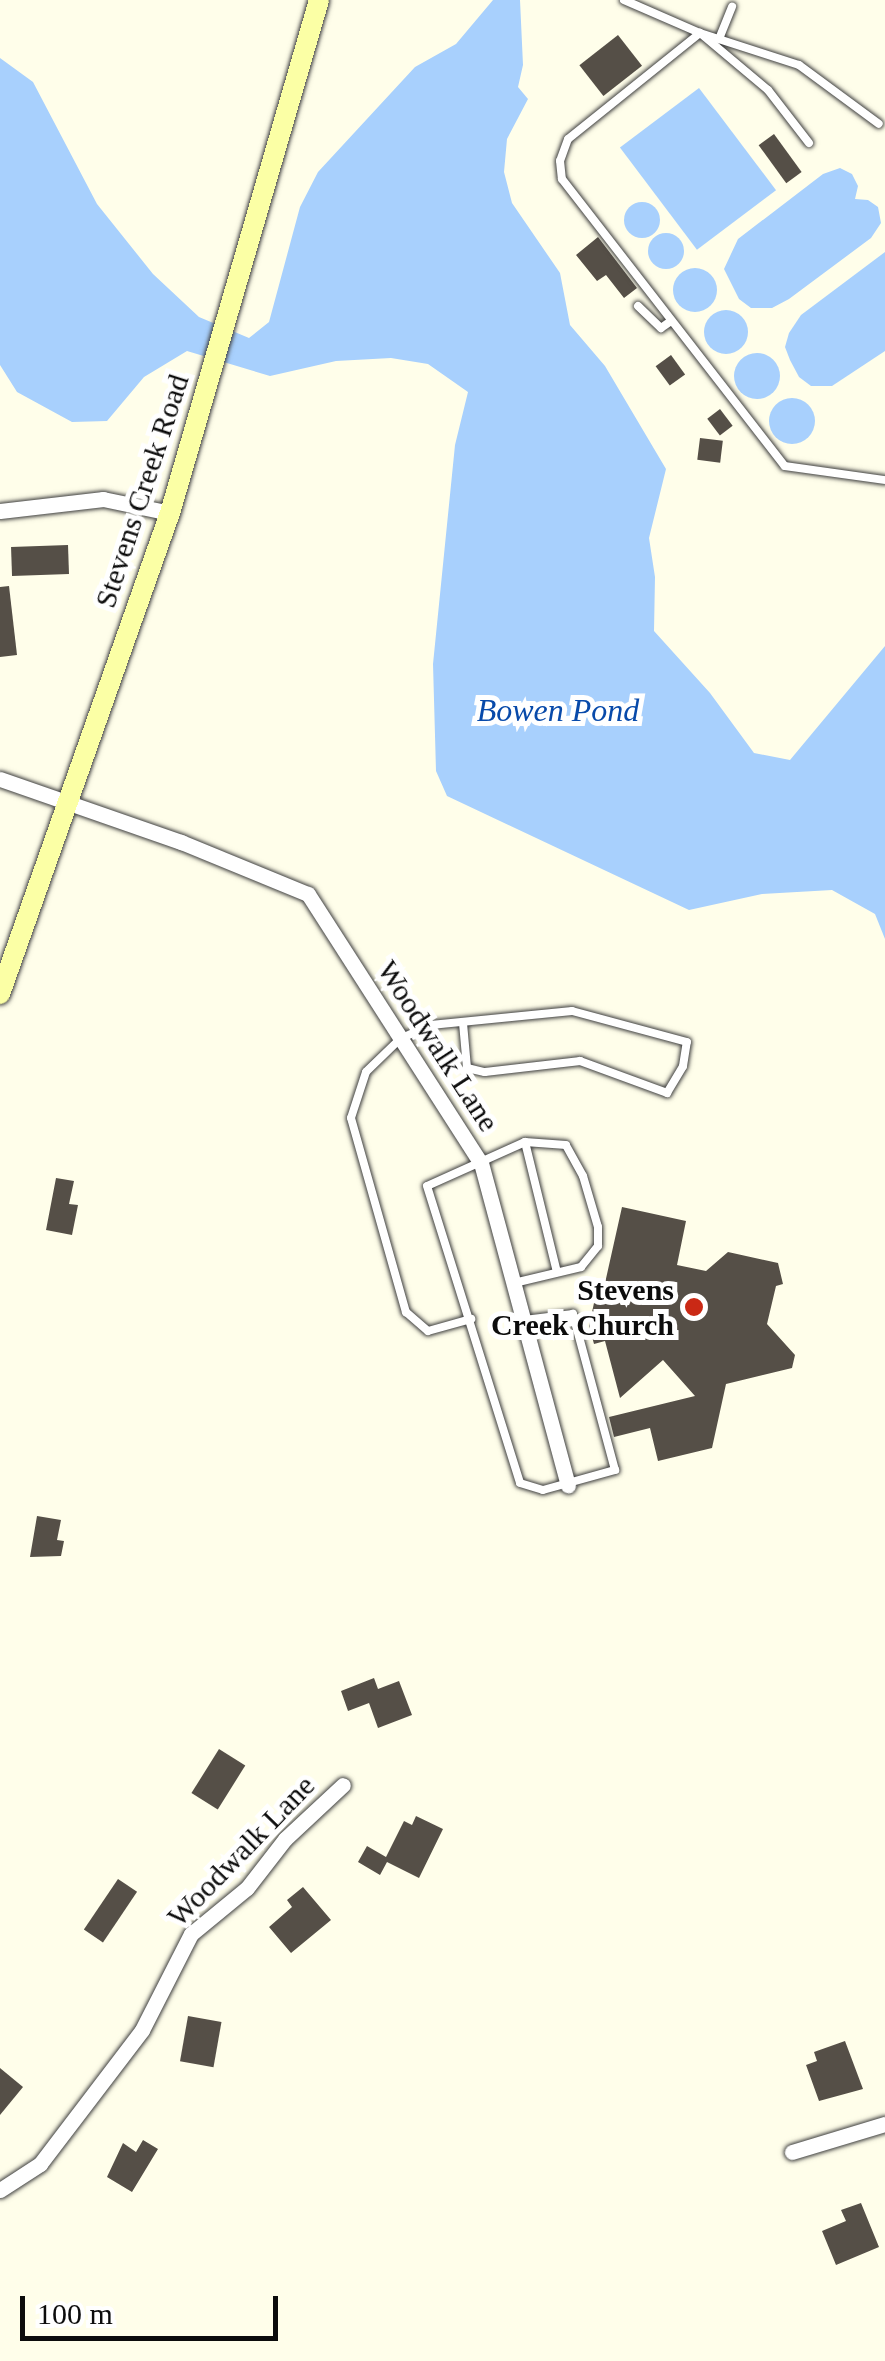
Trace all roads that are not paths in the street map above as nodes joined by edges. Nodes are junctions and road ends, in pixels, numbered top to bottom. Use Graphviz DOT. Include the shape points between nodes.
graph roads {
  1 [pos="319,0"];
  2 [pos="624,0"];
  3 [pos="732,6"];
  4 [pos="700,34"];
  5 [pos="719,39"];
  6 [pos="879,124"];
  7 [pos="809,143"];
  8 [pos="638,306"];
  9 [pos="671,320"];
  10 [pos="885,480"];
  11 [pos="0,510"];
  12 [pos="170,513"];
  13 [pos="0,780"];
  14 [pos="67,801"];
  15 [pos="0,994"];
  16 [pos="463,1023"];
  17 [pos="400,1039"];
  18 [pos="524,1142"];
  19 [pos="481,1163"];
  20 [pos="557,1272"];
  21 [pos="514,1283"];
  22 [pos="471,1320"];
  23 [pos="524,1320"];
  24 [pos="568,1486"];
  25 [pos="343,1785"];
  26 [pos="885,2124"];
  27 [pos="792,2152"];
  28 [pos="0,2190"];
  1 -- 12 [label="street, Stevens Creek Road"];
  2 -- 4 [label="lane"];
  3 -- 5 [label="lane"];
  4 -- 5 [label="lane"];
  4 -- 7 [label="lane" via="768,90"];
  4 -- 9 [label="lane" via="580,128 560,161 571,195"];
  5 -- 6 [label="lane" via="798,65"];
  8 -- 9 [label="lane" via="660,328"];
  9 -- 10 [label="lane" via="785,466"];
  11 -- 12 [label="street" via="104,498"];
  12 -- 14 [label="street, Stevens Creek Road"];
  13 -- 14 [label="street, Woodwalk Lane"];
  14 -- 15 [label="street, Stevens Creek Road"];
  14 -- 17 [label="street, Woodwalk Lane" via="308,894"];
  16 -- 16 [label="lane" via="466,1068 484,1072 580,1061 666,1093 683,1066 687,1042 572,1010"];
  16 -- 17 [label="lane" via="431,1025"];
  17 -- 19 [label="street, Woodwalk Lane"];
  17 -- 22 [label="lane" via="366,1072 351,1118 406,1312 428,1331"];
  18 -- 19 [label="lane"];
  18 -- 20 [label="lane"];
  18 -- 20 [label="lane" via="566,1145 598,1227 598,1246 580,1267"];
  19 -- 21 [label="street, Woodwalk Lane"];
  19 -- 22 [label="lane" via="427,1186"];
  20 -- 21 [label="lane"];
  21 -- 23 [label="street, Woodwalk Lane"];
  22 -- 24 [label="lane" via="520,1482 542,1490"];
  23 -- 24 [label="street, Woodwalk Lane"];
  23 -- 24 [label="lane" via="574,1314 615,1470"];
  25 -- 28 [label="street, Woodwalk Lane" via="285,1839 246,1888 191,1934 142,2030 40,2164"];
  26 -- 27 [label="street"];
}
